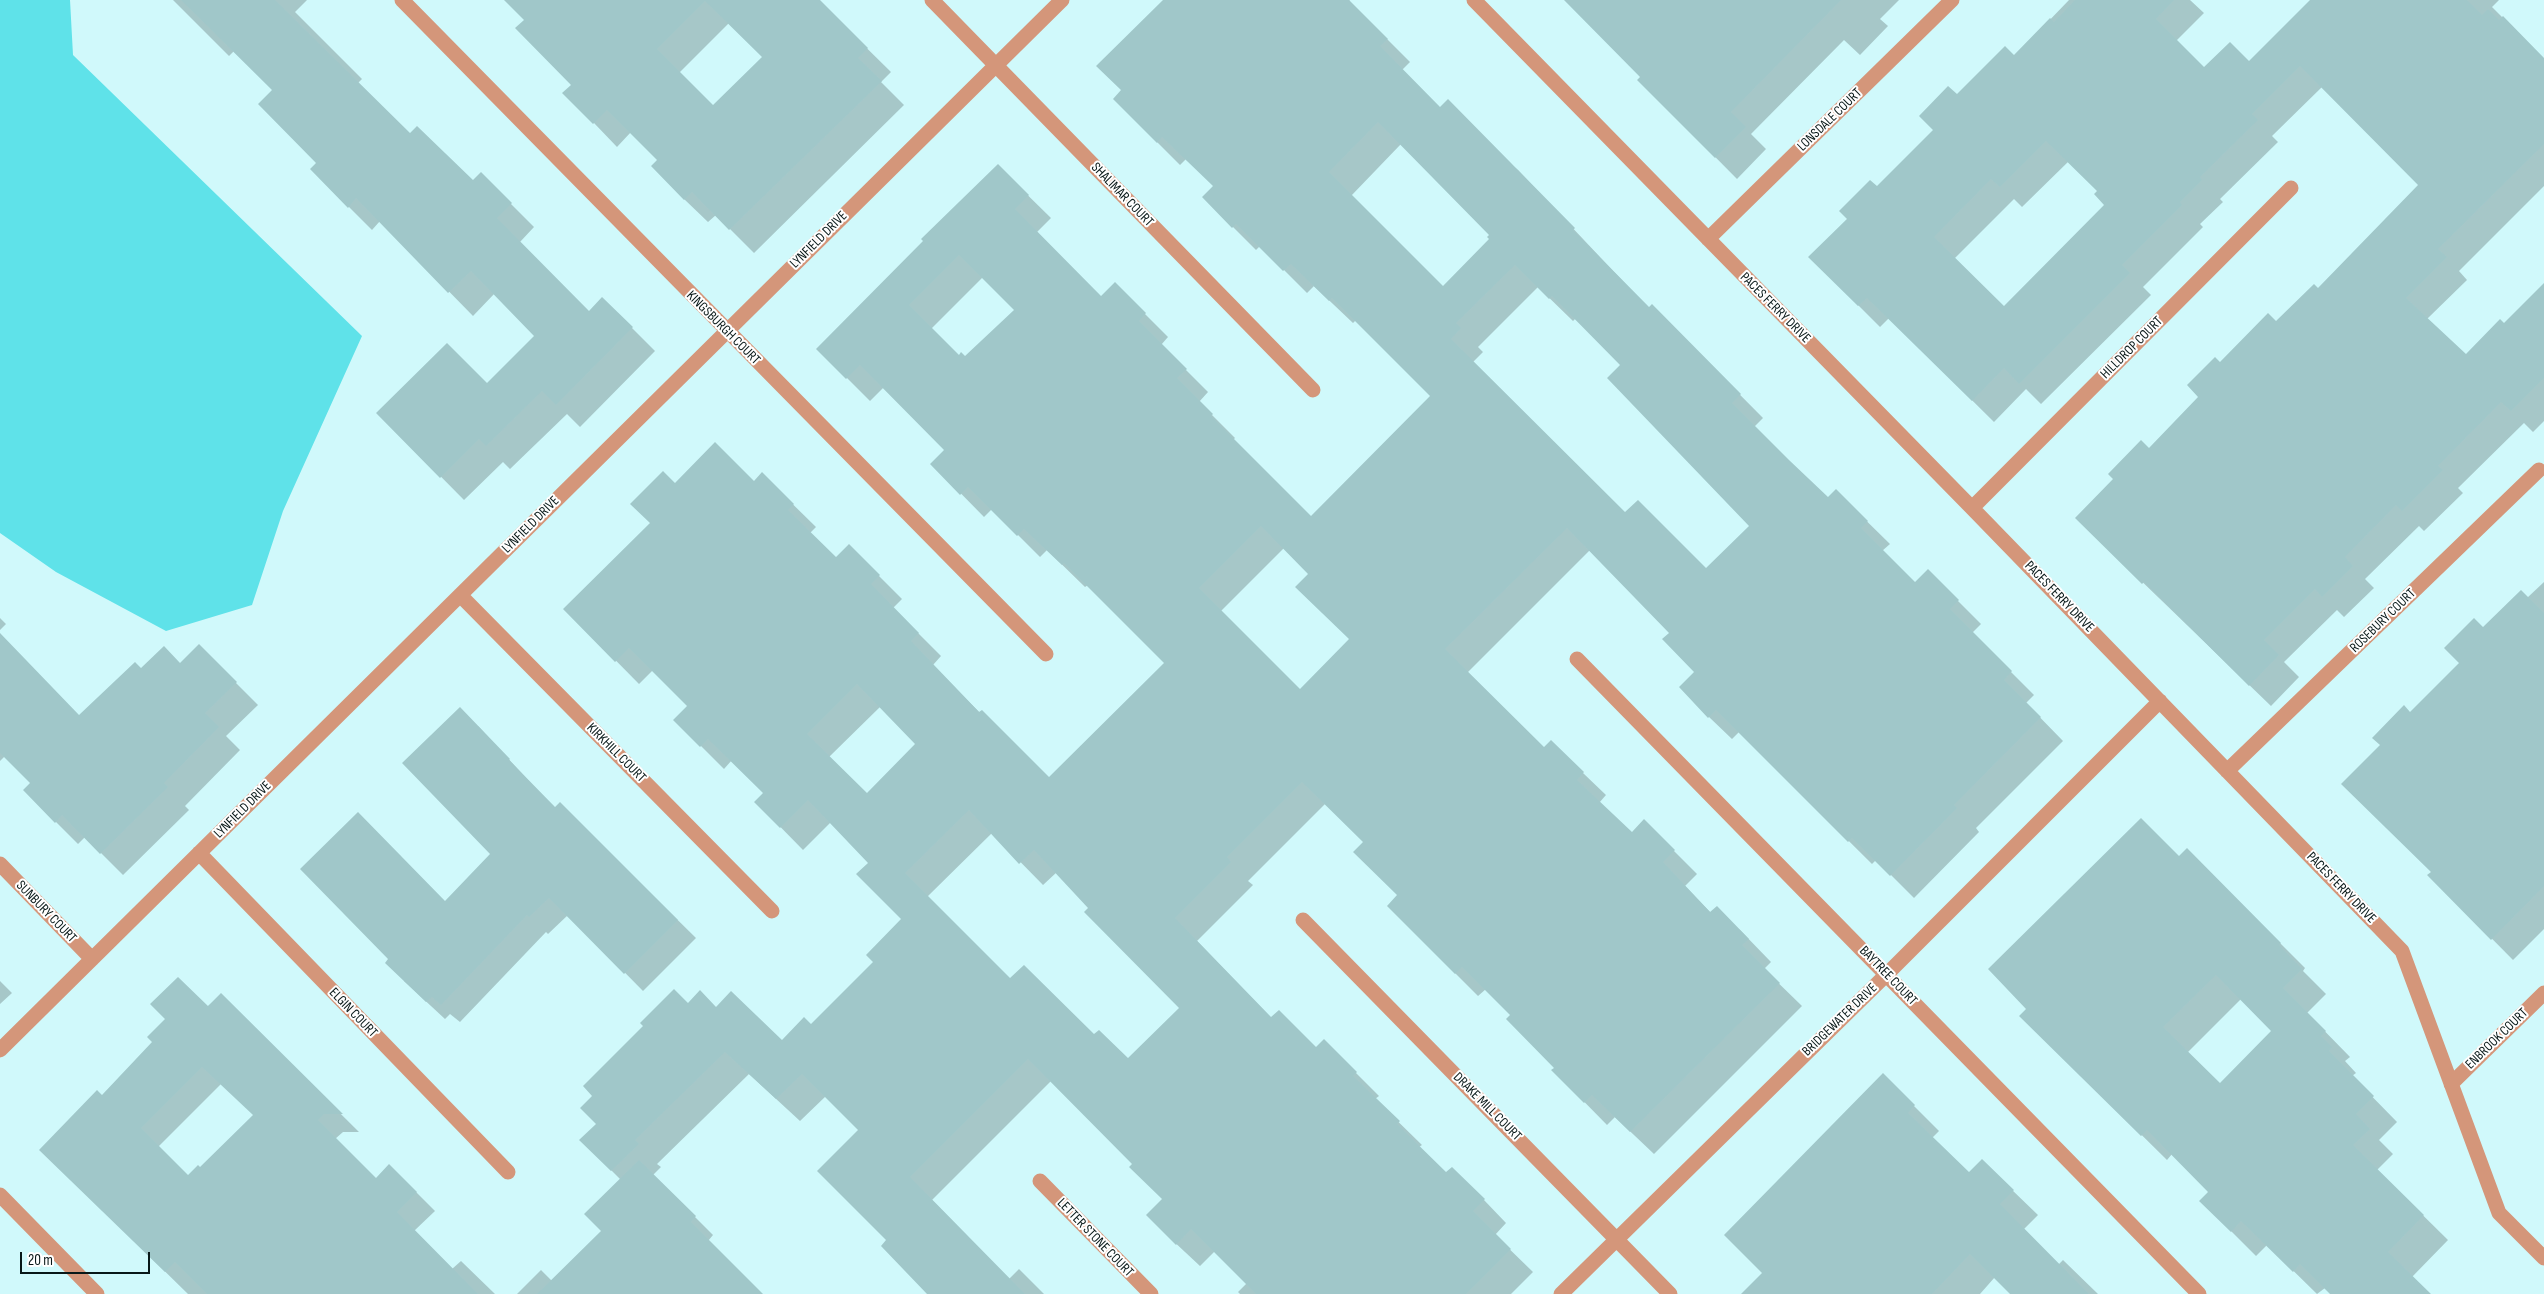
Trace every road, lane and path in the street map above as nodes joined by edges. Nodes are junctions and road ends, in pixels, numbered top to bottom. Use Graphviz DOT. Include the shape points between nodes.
graph roads {
  1 [pos="402,0"];
  2 [pos="932,0"];
  3 [pos="1062,0"];
  4 [pos="1474,0"];
  5 [pos="1952,0"];
  6 [pos="996,65"];
  7 [pos="2291,188"];
  8 [pos="1708,239"];
  9 [pos="726,332"];
  10 [pos="1313,390"];
  11 [pos="2539,470"];
  12 [pos="1972,508"];
  13 [pos="460,595"];
  14 [pos="1046,654"];
  15 [pos="1577,659"];
  16 [pos="2160,701"];
  17 [pos="2227,771"];
  18 [pos="199,853"];
  19 [pos="0,864"];
  20 [pos="772,911"];
  21 [pos="1303,920"];
  22 [pos="92,959"];
  23 [pos="1887,974"];
  24 [pos="2544,993"];
  25 [pos="0,1050"];
  26 [pos="2450,1084"];
  27 [pos="508,1172"];
  28 [pos="1040,1181"];
  29 [pos="0,1195"];
  30 [pos="1617,1239"];
  31 [pos="2544,1258"];
  32 [pos="97,1294"];
  33 [pos="1151,1294"];
  34 [pos="1561,1294"];
  35 [pos="1670,1294"];
  36 [pos="2199,1294"];
  1 -- 9 [label="street, KINGSBURGH COURT"];
  2 -- 6 [label="street, SHALIMAR COURT"];
  3 -- 6 [label="street, LYNFIELD DRIVE"];
  4 -- 8 [label="street, PACES FERRY DRIVE"];
  5 -- 8 [label="street, LONSDALE COURT"];
  6 -- 9 [label="street, LYNFIELD DRIVE"];
  6 -- 10 [label="street, SHALIMAR COURT"];
  7 -- 12 [label="street, HILLDROP COURT"];
  8 -- 12 [label="street, PACES FERRY DRIVE"];
  9 -- 13 [label="street, LYNFIELD DRIVE"];
  9 -- 14 [label="street, KINGSBURGH COURT"];
  11 -- 17 [label="street, ROSEBURY COURT"];
  12 -- 16 [label="street, PACES FERRY DRIVE"];
  13 -- 18 [label="street, LYNFIELD DRIVE"];
  13 -- 20 [label="street, KIRKHILL COURT"];
  15 -- 23 [label="street, BAYTREE COURT"];
  16 -- 17 [label="street, PACES FERRY DRIVE"];
  16 -- 23 [label="street, BRIDGEWATER DRIVE"];
  17 -- 26 [label="street, PACES FERRY DRIVE" via="2402,951"];
  18 -- 22 [label="street, LYNFIELD DRIVE"];
  18 -- 27 [label="street, ELGIN COURT"];
  19 -- 22 [label="street, SUNBURY COURT"];
  21 -- 30 [label="street, DRAKE MILL COURT"];
  22 -- 25 [label="street, LYNFIELD DRIVE"];
  23 -- 30 [label="street, BRIDGEWATER DRIVE"];
  23 -- 36 [label="street, BAYTREE COURT"];
  24 -- 26 [label="street, ENBROOK COURT"];
  26 -- 31 [label="street, PACES FERRY DRIVE" via="2499,1213"];
  28 -- 33 [label="street, LETTER STONE COURT"];
  29 -- 32 [label="street"];
  30 -- 34 [label="street, BRIDGEWATER DRIVE"];
  30 -- 35 [label="street, DRAKE MILL COURT"];
}
